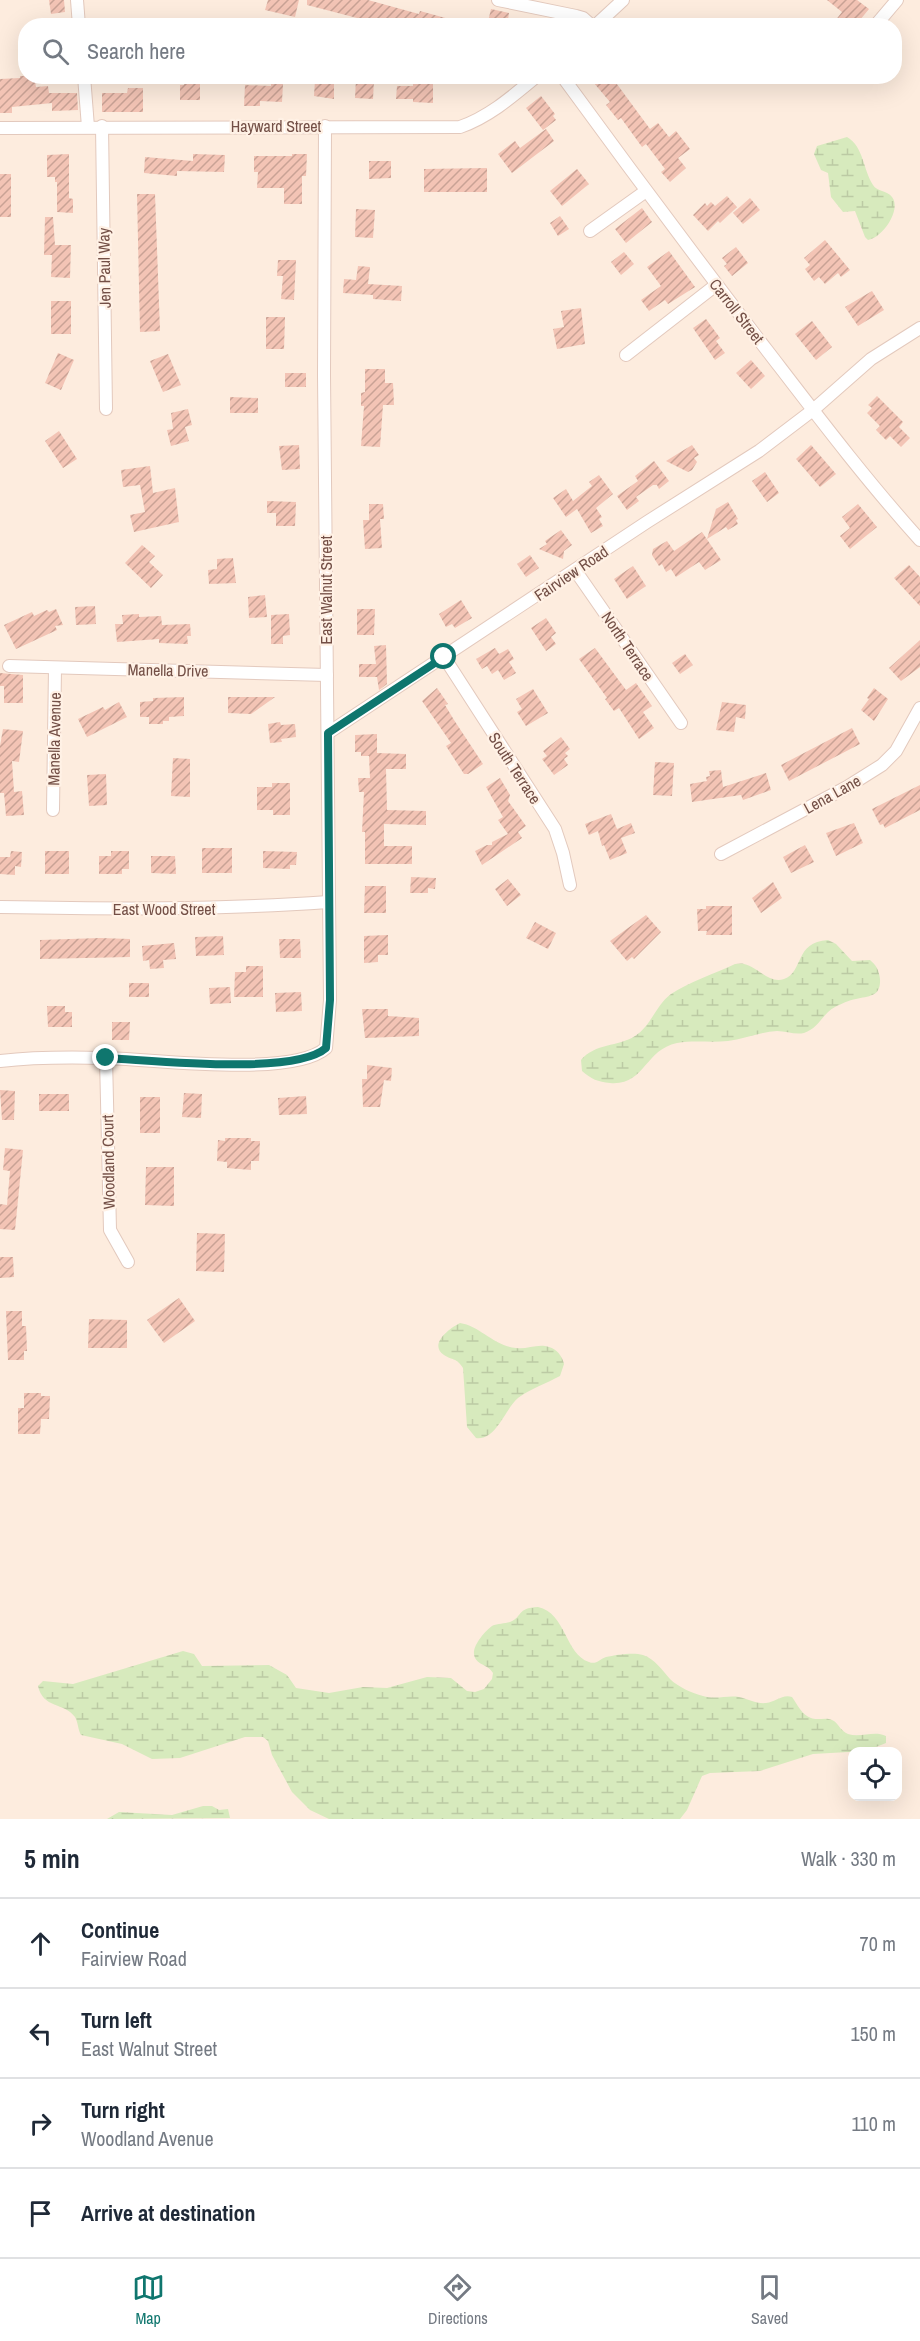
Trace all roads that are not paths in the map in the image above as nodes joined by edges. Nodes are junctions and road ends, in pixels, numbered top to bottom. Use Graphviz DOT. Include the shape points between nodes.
graph roads {
  1 [pos="77,0"];
  2 [pos="498,0"];
  3 [pos="623,0"];
  4 [pos="897,0"];
  5 [pos="79,18"];
  6 [pos="581,18"];
  7 [pos="602,18"];
  8 [pos="882,18"];
  9 [pos="85,84"];
  10 [pos="527,84"];
  11 [pos="568,84"];
  12 [pos="102,126"];
  13 [pos="325,126"];
  14 [pos="88,127"];
  15 [pos="0,128"];
  16 [pos="646,191"];
  17 [pos="590,231"];
  18 [pos="716,285"];
  19 [pos="920,328"];
  20 [pos="626,355"];
  21 [pos="106,409"];
  22 [pos="813,410"];
  23 [pos="920,540"];
  24 [pos="575,570"];
  25 [pos="444,657"];
  26 [pos="9,666"];
  27 [pos="55,668"];
  28 [pos="327,675"];
  29 [pos="920,708"];
  30 [pos="681,723"];
  31 [pos="328,733"];
  32 [pos="53,810"];
  33 [pos="721,854"];
  34 [pos="570,885"];
  35 [pos="328,902"];
  36 [pos="0,907"];
  37 [pos="106,1058"];
  38 [pos="0,1061"];
  39 [pos="128,1262"];
  1 -- 5 [label="street"];
  2 -- 6 [label="street"];
  3 -- 7 [label="street"];
  4 -- 8 [label="street"];
  9 -- 14 [label="street"];
  10 -- 13 [label="street, Hayward Street" via="490,113 460,127"];
  11 -- 16 [label="street, Carroll Street"];
  12 -- 13 [label="street, Hayward Street"];
  12 -- 14 [label="street, Hayward Street"];
  12 -- 21 [label="street, Jen Paul Way"];
  13 -- 28 [label="street, East Walnut Street"];
  14 -- 15 [label="street, Hayward Street"];
  16 -- 17 [label="street"];
  16 -- 18 [label="street, Carroll Street"];
  18 -- 20 [label="street"];
  18 -- 22 [label="street, Carroll Street"];
  19 -- 22 [label="street, Fairview Road" via="872,358"];
  22 -- 23 [label="street, Carroll Street"];
  22 -- 24 [label="street, Fairview Road" via="759,451"];
  24 -- 25 [label="street, Fairview Road"];
  24 -- 30 [label="street, North Terrace"];
  25 -- 31 [label="street, Fairview Road"];
  25 -- 34 [label="street, South Terrace" via="555,830"];
  26 -- 27 [label="street, Manella Drive"];
  27 -- 28 [label="street, Manella Drive"];
  27 -- 32 [label="street, Manella Avenue"];
  28 -- 31 [label="street, East Walnut Street"];
  29 -- 33 [label="street, Lena Lane" via="896,751 882,765"];
  31 -- 35 [label="street, East Walnut Street"];
  35 -- 36 [label="street, East Wood Street" via="243,908"];
  35 -- 37 [label="street, East Walnut Street" via="329,1034 326,1048 317,1056 292,1062 239,1065"];
  37 -- 38 [label="street" via="34,1057"];
  37 -- 39 [label="street, Woodland Court" via="110,1230"];
}
